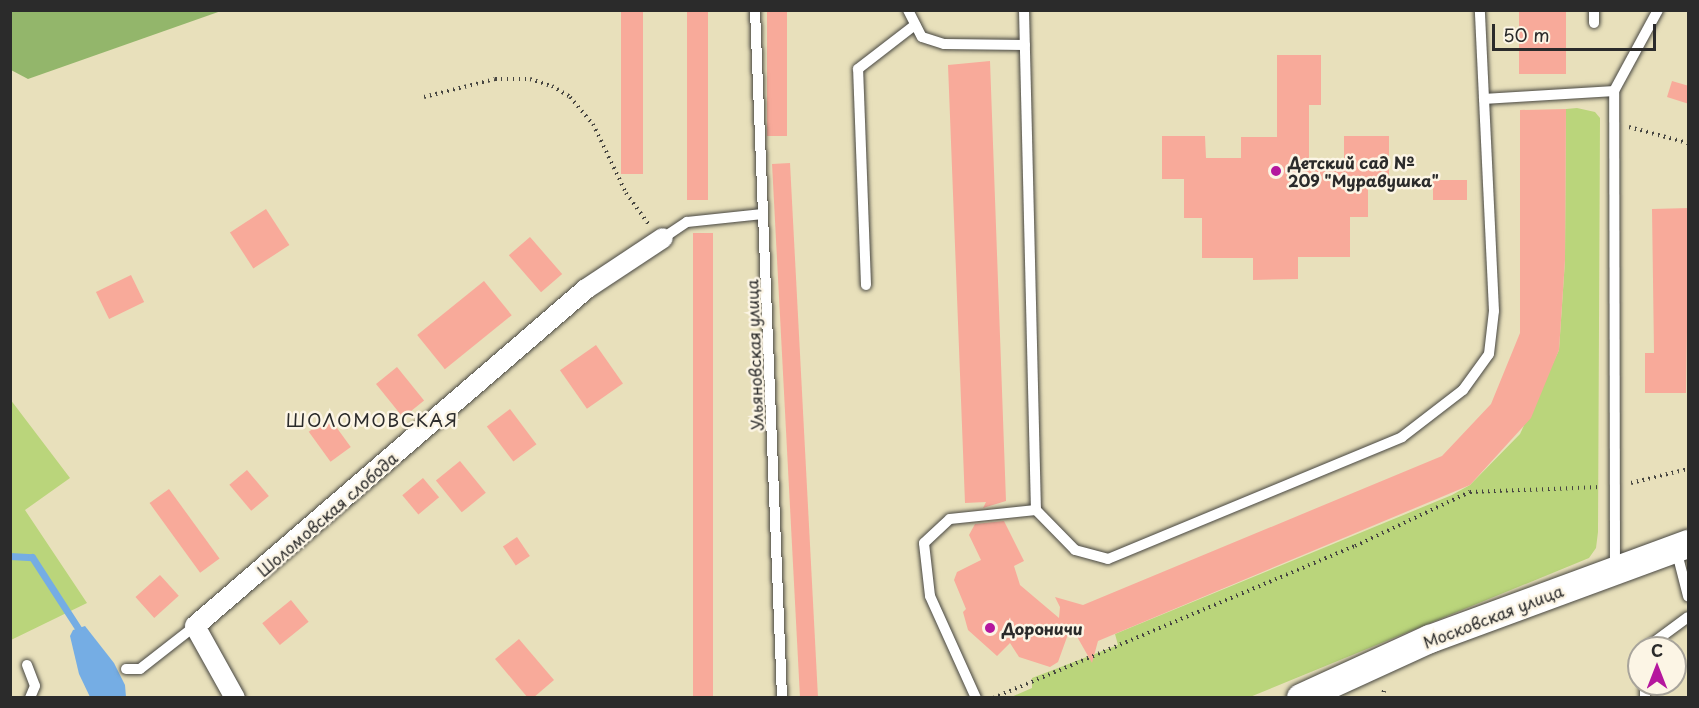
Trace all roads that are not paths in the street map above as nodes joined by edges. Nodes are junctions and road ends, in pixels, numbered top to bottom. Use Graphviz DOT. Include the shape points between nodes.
graph roads {
  1 [pos="755,10"];
  2 [pos="908,10"];
  3 [pos="1024,10"];
  4 [pos="1480,10"];
  5 [pos="1594,10"];
  6 [pos="1658,10"];
  7 [pos="1594,23"];
  8 [pos="915,25"];
  9 [pos="1025,45"];
  10 [pos="1614,91"];
  11 [pos="1484,99"];
  12 [pos="763,214"];
  13 [pos="663,238"];
  14 [pos="866,285"];
  15 [pos="1036,510"];
  16 [pos="1682,546"];
  17 [pos="1615,569"];
  18 [pos="1689,596"];
  19 [pos="1689,618"];
  20 [pos="195,626"];
  21 [pos="1663,636"];
  22 [pos="27,664"];
  23 [pos="126,669"];
  24 [pos="30,698"];
  25 [pos="235,698"];
  26 [pos="782,698"];
  27 [pos="976,698"];
  28 [pos="1301,698"];
  1 -- 12 [label="lane, Ульяновская улица"];
  2 -- 8 [label="lane"];
  3 -- 9 [label="lane"];
  4 -- 11 [label="lane"];
  5 -- 7 [label="lane"];
  6 -- 10 [label="lane"];
  8 -- 9 [label="lane" via="922,37 944,44"];
  8 -- 14 [label="lane" via="858,69"];
  9 -- 15 [label="lane"];
  10 -- 11 [label="lane"];
  10 -- 17 [label="lane"];
  11 -- 15 [label="lane" via="1494,311 1489,354 1463,390 1402,437 1108,559 1074,550"];
  12 -- 13 [label="lane" via="687,222"];
  12 -- 26 [label="lane, Ульяновская улица"];
  13 -- 20 [label="street, Шоломовская слобода" via="586,289"];
  15 -- 27 [label="lane" via="950,519 924,543 930,596"];
  16 -- 17 [label="main road, Московская улица"];
  16 -- 18 [label="lane"];
  17 -- 28 [label="main road, Московская улица" via="1431,639"];
  19 -- 21 [label="lane"];
  20 -- 23 [label="lane" via="140,669"];
  20 -- 25 [label="street"];
  22 -- 24 [label="lane" via="35,686"];
}
